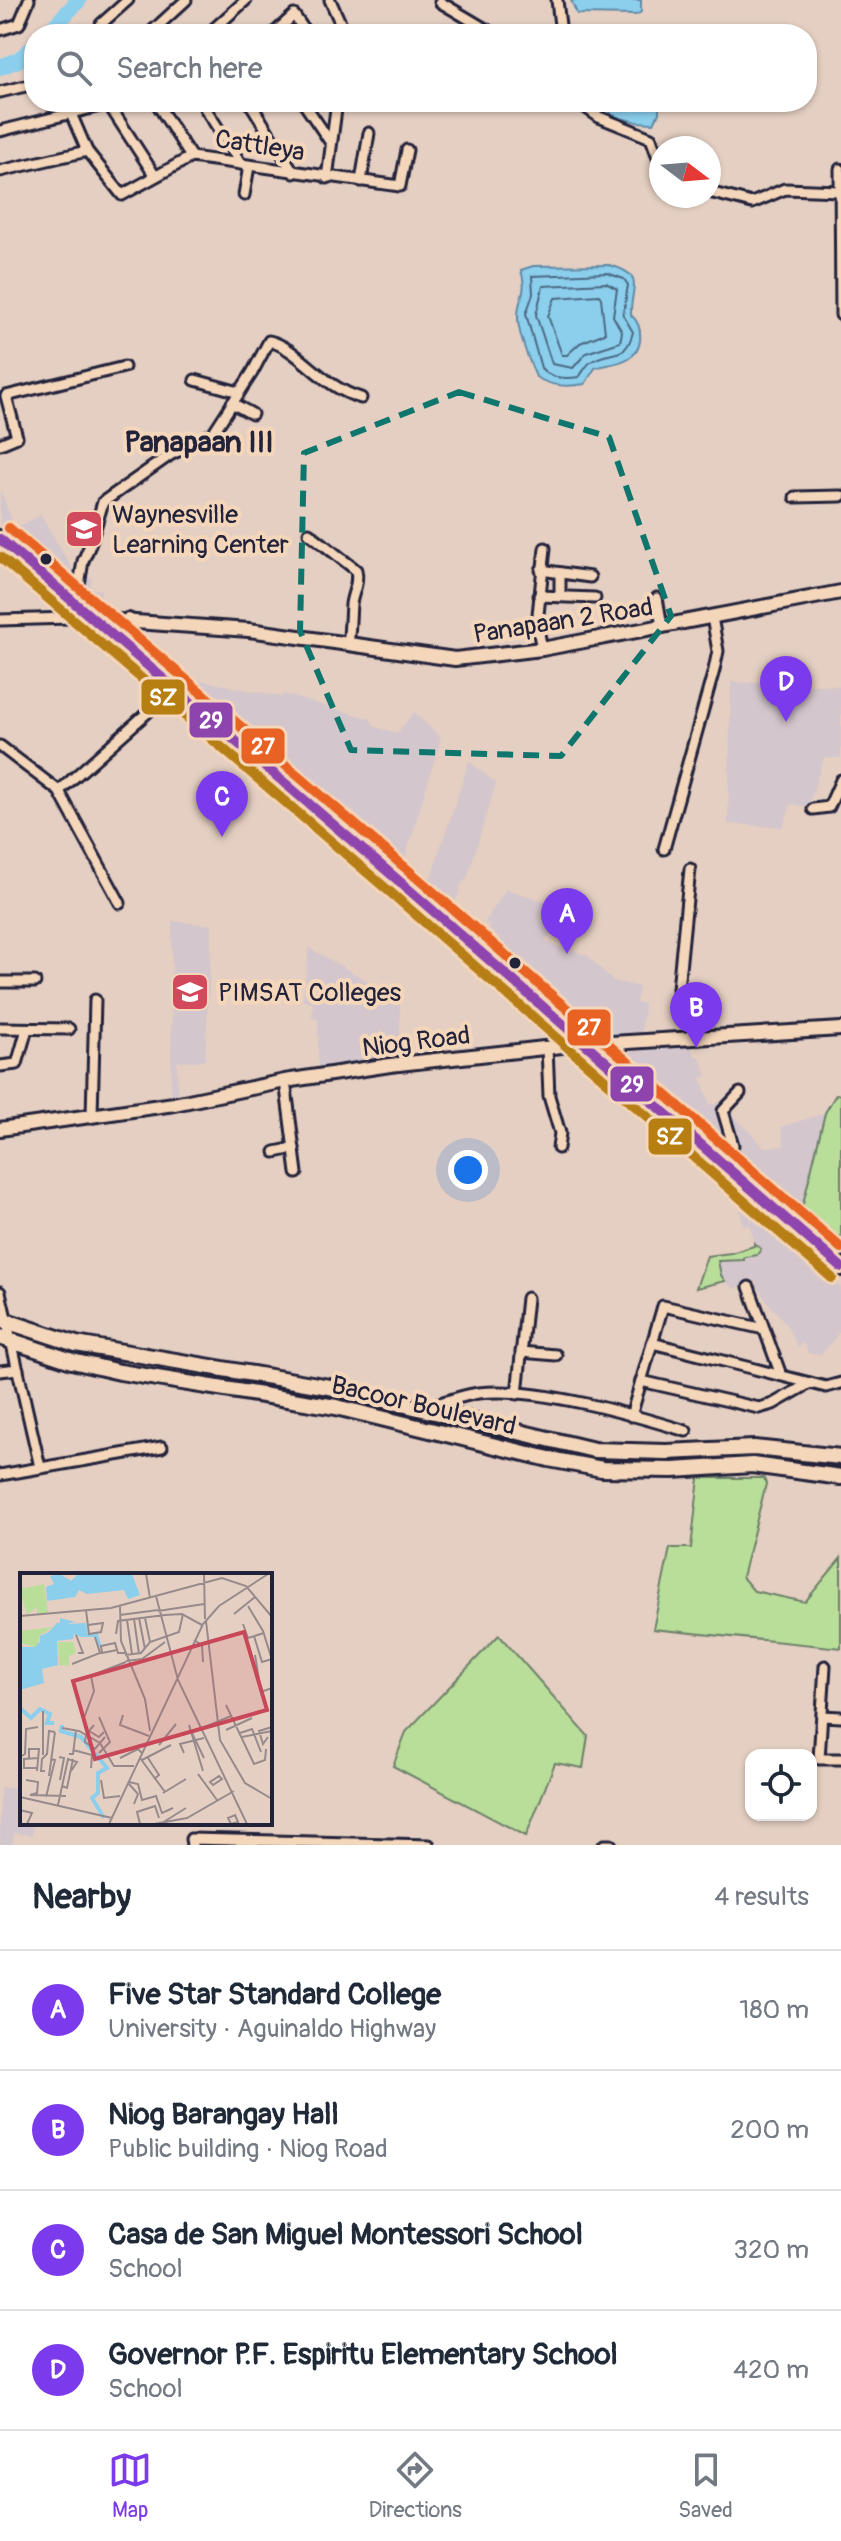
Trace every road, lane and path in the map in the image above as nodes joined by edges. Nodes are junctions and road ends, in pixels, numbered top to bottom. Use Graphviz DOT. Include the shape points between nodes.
graph roads {
  1 [pos="29,0"];
  2 [pos="128,0"];
  3 [pos="186,0"];
  4 [pos="246,0"];
  5 [pos="330,0"];
  6 [pos="557,0"];
  7 [pos="440,2"];
  8 [pos="101,24"];
  9 [pos="160,24"];
  10 [pos="219,24"];
  11 [pos="284,24"];
  12 [pos="300,24"];
  13 [pos="341,24"];
  14 [pos="477,24"];
  15 [pos="560,24"];
  16 [pos="0,30"];
  17 [pos="24,86"];
  18 [pos="0,92"];
  19 [pos="69,112"];
  20 [pos="81,112"];
  21 [pos="117,112"];
  22 [pos="162,112"];
  23 [pos="210,112"];
  24 [pos="256,112"];
  25 [pos="310,112"];
  26 [pos="336,112"];
  27 [pos="592,112"];
  28 [pos="70,115"];
  29 [pos="0,131"];
  30 [pos="369,133"];
  31 [pos="649,137"];
  32 [pos="331,143"];
  33 [pos="407,150"];
  34 [pos="87,151"];
  35 [pos="191,157"];
  36 [pos="245,165"];
  37 [pos="840,169"];
  38 [pos="0,171"];
  39 [pos="294,173"];
  40 [pos="155,176"];
  41 [pos="327,178"];
  42 [pos="361,181"];
  43 [pos="840,185"];
  44 [pos="244,195"];
  45 [pos="721,195"];
  46 [pos="840,267"];
  47 [pos="841,315"];
  48 [pos="124,367"];
  49 [pos="195,380"];
  50 [pos="239,392"];
  51 [pos="361,398"];
  52 [pos="232,403"];
  53 [pos="252,414"];
  54 [pos="0,444"];
  55 [pos="841,496"];
  56 [pos="795,497"];
  57 [pos="309,533"];
  58 [pos="0,539"];
  59 [pos="545,548"];
  60 [pos="541,570"];
  61 [pos="560,573"];
  62 [pos="590,577"];
  63 [pos="841,592"];
  64 [pos="539,596"];
  65 [pos="560,596"];
  66 [pos="595,598"];
  67 [pos="657,598"];
  68 [pos="74,603"];
  69 [pos="712,617"];
  70 [pos="0,620"];
  71 [pos="128,622"];
  72 [pos="101,626"];
  73 [pos="662,626"];
  74 [pos="121,643"];
  75 [pos="348,645"];
  76 [pos="542,649"];
  77 [pos="174,689"];
  78 [pos="0,746"];
  79 [pos="841,780"];
  80 [pos="59,791"];
  81 [pos="813,809"];
  82 [pos="664,849"];
  83 [pos="690,869"];
  84 [pos="120,903"];
  85 [pos="0,982"];
  86 [pos="35,982"];
  87 [pos="95,1000"];
  88 [pos="0,1028"];
  89 [pos="27,1029"];
  90 [pos="69,1029"];
  91 [pos="841,1029"];
  92 [pos="693,1038"];
  93 [pos="585,1045"];
  94 [pos="547,1047"];
  95 [pos="0,1066"];
  96 [pos="285,1081"];
  97 [pos="740,1093"];
  98 [pos="92,1115"];
  99 [pos="0,1129"];
  100 [pos="733,1145"];
  101 [pos="294,1148"];
  102 [pos="558,1148"];
  103 [pos="275,1152"];
  104 [pos="297,1173"];
  105 [pos="841,1267"];
  106 [pos="749,1287"];
  107 [pos="0,1292"];
  108 [pos="527,1298"];
  109 [pos="4,1321"];
  110 [pos="764,1329"];
  111 [pos="6,1339"];
  112 [pos="652,1343"];
  113 [pos="521,1352"];
  114 [pos="556,1355"];
  115 [pos="185,1363"];
  116 [pos="18,1369"];
  117 [pos="0,1371"];
  118 [pos="781,1375"];
  119 [pos="181,1381"];
  120 [pos="641,1381"];
  121 [pos="810,1383"];
  122 [pos="841,1383"];
  123 [pos="517,1394"];
  124 [pos="422,1408"];
  125 [pos="631,1416"];
  126 [pos="686,1431"];
  127 [pos="162,1447"];
  128 [pos="836,1456"];
  129 [pos="40,1467"];
  130 [pos="0,1475"];
  131 [pos="835,1476"];
  132 [pos="825,1666"];
  133 [pos="822,1716"];
  134 [pos="841,1717"];
  135 [pos="841,1759"];
  136 [pos="192,1842"];
  137 [pos="260,1843"];
  138 [pos="332,1844"];
  139 [pos="427,1845"];
  140 [pos="604,1845"];
  141 [pos="611,1845"];
  1 -- 16 [label="street" via="19,24"];
  2 -- 8 [label="street"];
  3 -- 9 [label="street"];
  4 -- 10 [label="street"];
  5 -- 13 [label="street"];
  6 -- 15 [label="street"];
  7 -- 14 [label="street"];
  11 -- 12 [label="street" via="294,15"];
  17 -- 18 [label="street"];
  19 -- 28 [label="street"];
  20 -- 28 [label="street"];
  21 -- 40 [label="street"];
  22 -- 35 [label="street"];
  23 -- 36 [label="street"];
  24 -- 39 [label="street"];
  25 -- 32 [label="street"];
  26 -- 32 [label="street"];
  27 -- 31 [label="street"];
  28 -- 29 [label="street"];
  28 -- 34 [label="street"];
  30 -- 42 [label="street"];
  32 -- 41 [label="street"];
  33 -- 42 [label="street, Cattleya" via="400,186"];
  34 -- 38 [label="street"];
  34 -- 40 [label="street, Cattleya" via="122,195"];
  35 -- 36 [label="street, Cattleya"];
  35 -- 40 [label="street, Cattleya"];
  36 -- 39 [label="street, Cattleya"];
  36 -- 44 [label="street"];
  37 -- 43 [label="street"];
  39 -- 41 [label="street, Cattleya"];
  41 -- 42 [label="street, Cattleya"];
  43 -- 45 [label="street" via="785,189 752,203"];
  43 -- 46 [label="street"];
  46 -- 47 [label="street"];
  48 -- 54 [label="street" via="6,396 17,437"];
  49 -- 50 [label="street"];
  50 -- 51 [label="street" via="271,340 340,391"];
  50 -- 52 [label="street"];
  52 -- 53 [label="street"];
  52 -- 68 [label="street" via="213,433 170,455 103,502"];
  55 -- 56 [label="street"];
  57 -- 75 [label="street" via="356,570"];
  58 -- 68 [label="highway"];
  59 -- 60 [label="street"];
  60 -- 61 [label="street"];
  60 -- 64 [label="street"];
  61 -- 62 [label="street"];
  61 -- 65 [label="street"];
  63 -- 69 [label="street, Panapaan 2 Road"];
  64 -- 65 [label="street"];
  64 -- 76 [label="street"];
  65 -- 66 [label="street"];
  67 -- 73 [label="street"];
  68 -- 70 [label="street" via="70,618"];
  68 -- 72 [label="highway"];
  69 -- 73 [label="street, Panapaan 2 Road"];
  69 -- 82 [label="street" via="718,651"];
  71 -- 72 [label="street, Panapaan 2 Road" via="107,620"];
  71 -- 74 [label="highway" via="118,630"];
  71 -- 75 [label="street, Panapaan 2 Road" via="249,630"];
  72 -- 74 [label="highway"];
  73 -- 76 [label="street, Panapaan 2 Road"];
  74 -- 77 [label="highway"];
  75 -- 76 [label="street, Panapaan 2 Road" via="455,659"];
  77 -- 80 [label="street"];
  77 -- 93 [label="highway"];
  78 -- 80 [label="street"];
  79 -- 81 [label="street" via="829,807"];
  80 -- 84 [label="street"];
  83 -- 92 [label="street" via="678,989 690,1003"];
  85 -- 86 [label="street"];
  87 -- 98 [label="street"];
  88 -- 89 [label="street"];
  89 -- 90 [label="street"];
  89 -- 95 [label="street" via="17,1064"];
  91 -- 92 [label="street, Niog Road"];
  92 -- 93 [label="street, Niog Road"];
  93 -- 94 [label="street, Niog Road"];
  93 -- 105 [label="highway" via="730,1160"];
  94 -- 96 [label="street, Niog Road"];
  94 -- 102 [label="street"];
  96 -- 98 [label="street, Niog Road"];
  96 -- 101 [label="street"];
  97 -- 100 [label="street" via="723,1111"];
  98 -- 99 [label="street, Niog Road"];
  101 -- 103 [label="street"];
  101 -- 104 [label="street"];
  106 -- 110 [label="street"];
  107 -- 109 [label="street"];
  108 -- 113 [label="street"];
  109 -- 111 [label="street"];
  109 -- 115 [label="main road, Bacoor Boulevard" via="76,1344"];
  110 -- 112 [label="street" via="663,1306"];
  110 -- 118 [label="street"];
  111 -- 116 [label="street"];
  111 -- 119 [label="main road, Bacoor Boulevard" via="84,1363"];
  112 -- 118 [label="street"];
  112 -- 120 [label="street"];
  113 -- 114 [label="street"];
  113 -- 123 [label="street"];
  115 -- 119 [label="main road"];
  115 -- 124 [label="main road, Bacoor Boulevard"];
  116 -- 117 [label="street"];
  116 -- 129 [label="street"];
  118 -- 121 [label="street"];
  119 -- 131 [label="main road, Bacoor Boulevard" via="336,1407 602,1469 740,1464"];
  120 -- 121 [label="street" via="759,1408"];
  120 -- 125 [label="street"];
  121 -- 122 [label="street"];
  123 -- 124 [label="street" via="479,1393"];
  123 -- 125 [label="street"];
  124 -- 128 [label="main road, Bacoor Boulevard" via="594,1450 741,1448"];
  125 -- 126 [label="street"];
  127 -- 129 [label="street"];
  128 -- 131 [label="main road"];
  129 -- 130 [label="street"];
  132 -- 133 [label="street"];
  133 -- 134 [label="street"];
  133 -- 135 [label="street" via="819,1759"];
  136 -- 137 [label="street"];
  137 -- 138 [label="street"];
  138 -- 139 [label="street"];
  140 -- 141 [label="street"];
}
